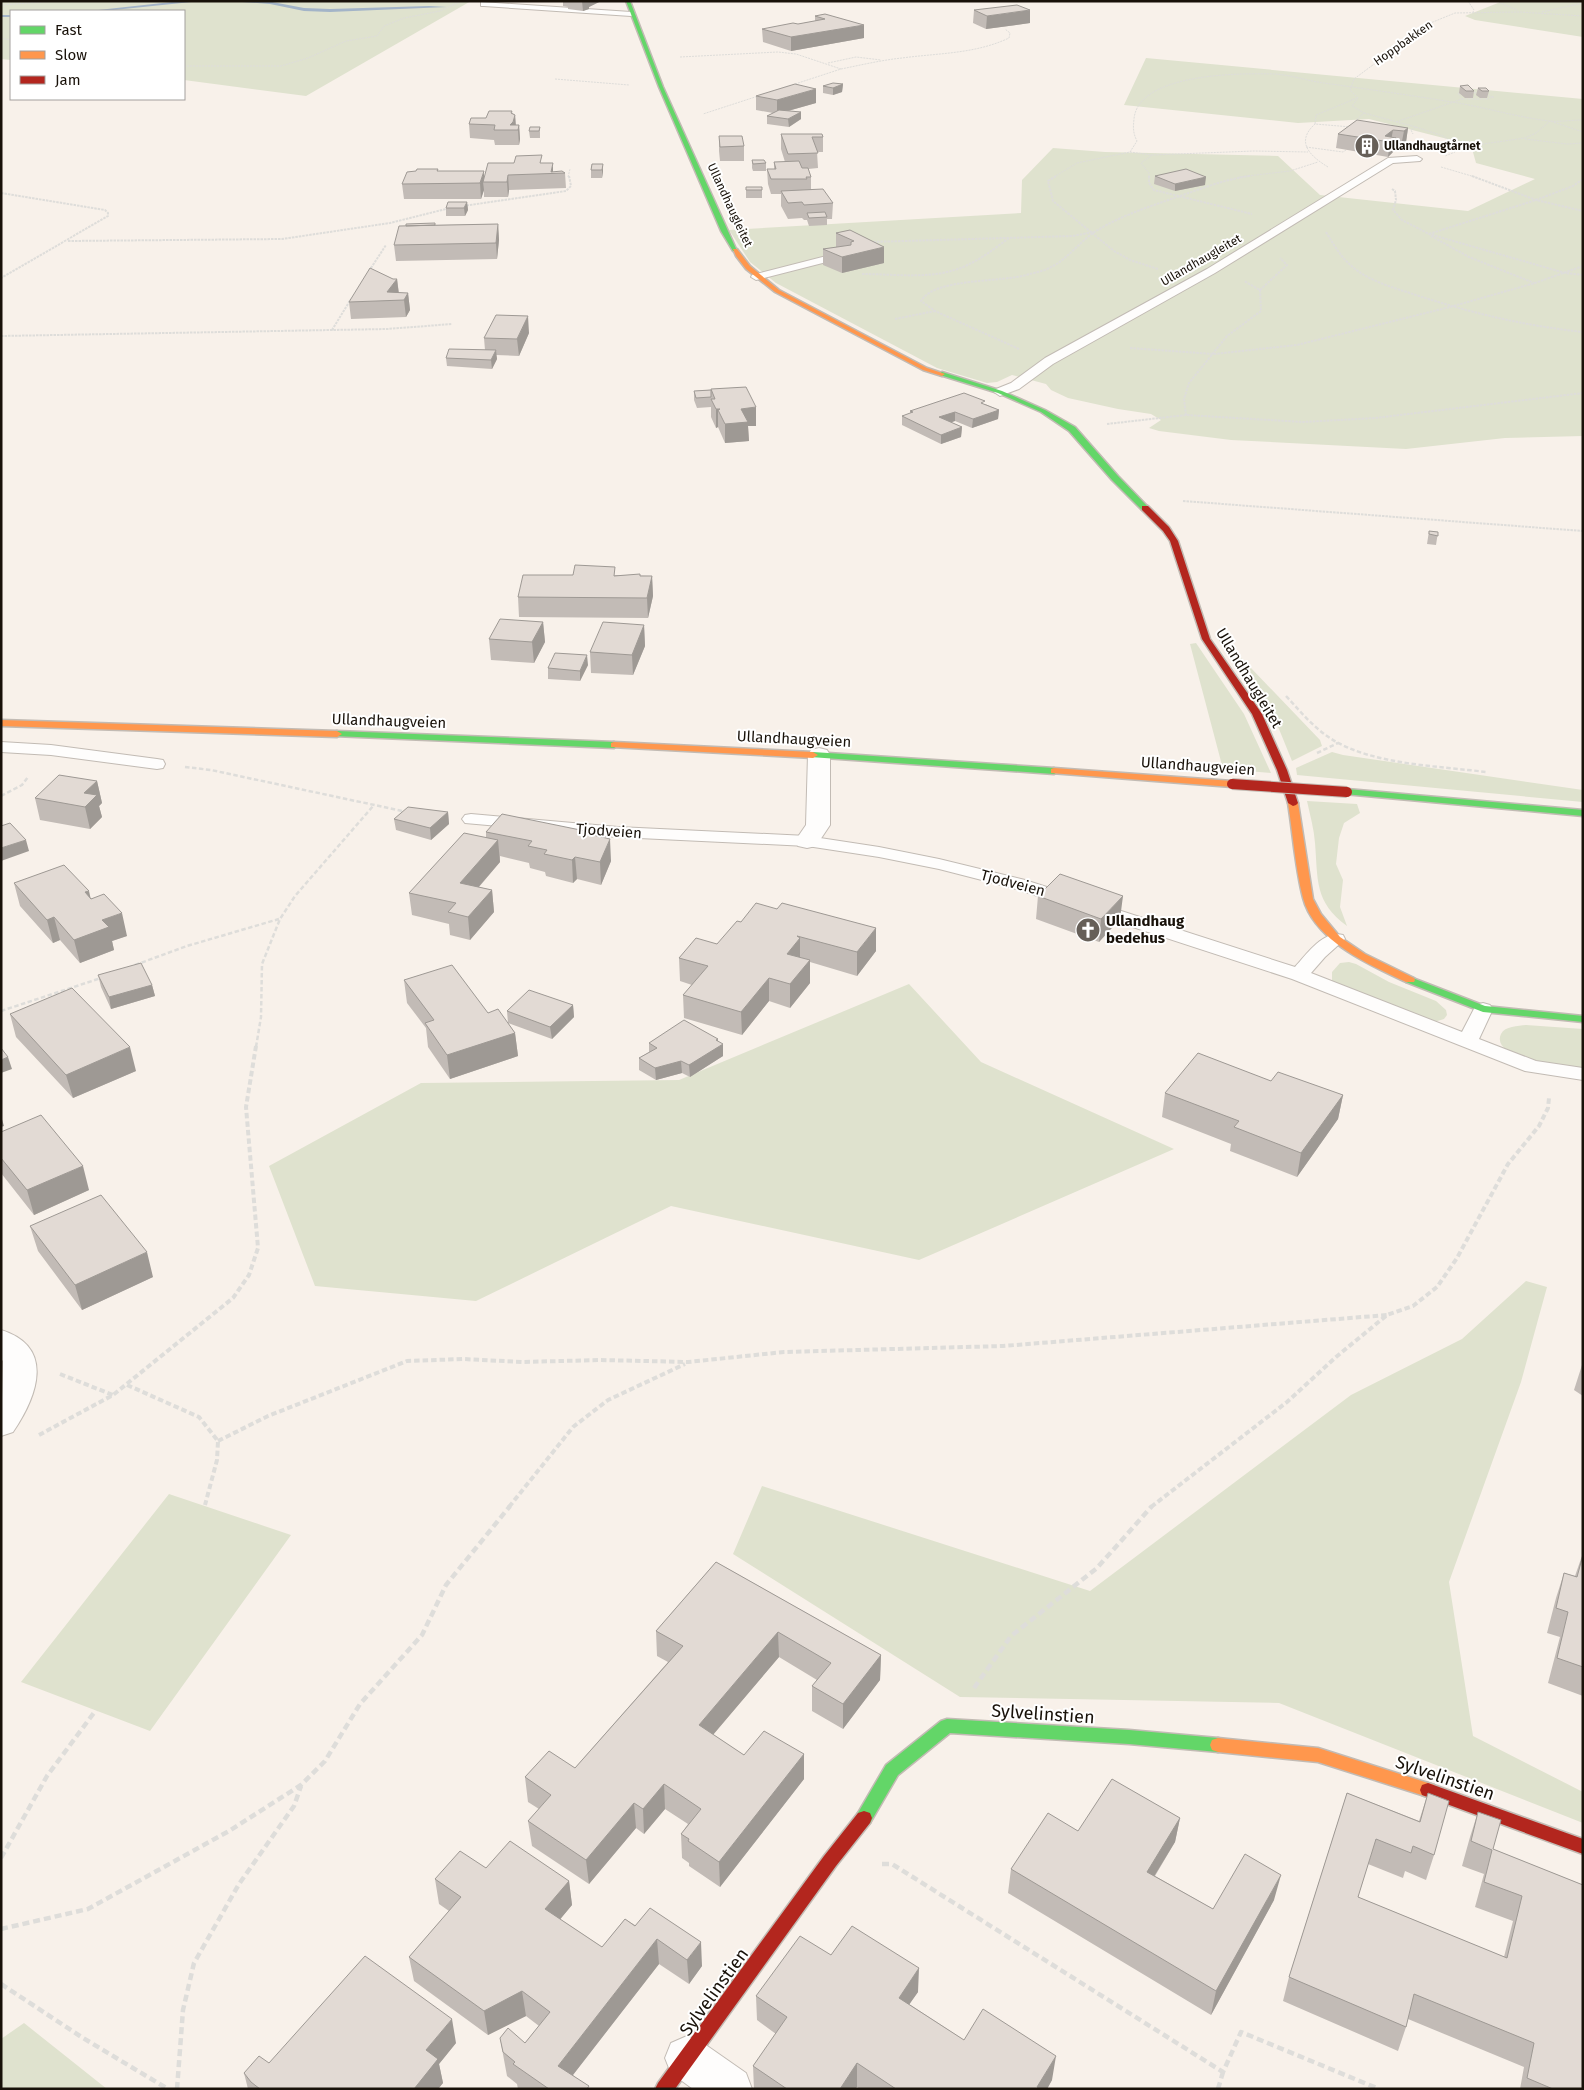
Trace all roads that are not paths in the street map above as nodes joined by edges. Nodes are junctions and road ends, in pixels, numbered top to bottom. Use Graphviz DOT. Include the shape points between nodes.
graph roads {
  1 [pos="628,1"];
  2 [pos="484,4"];
  3 [pos="631,14"];
  4 [pos="1417,159"];
  5 [pos="846,254"];
  6 [pos="756,277"];
  7 [pos="1000,392"];
  8 [pos="1,723"];
  9 [pos="1,747"];
  10 [pos="819,754"];
  11 [pos="157,764"];
  12 [pos="1583,813"];
  13 [pos="471,819"];
  14 [pos="807,841"];
  15 [pos="1336,939"];
  16 [pos="1299,975"];
  17 [pos="1483,1009"];
  18 [pos="1583,1019"];
  19 [pos="1467,1042"];
  20 [pos="1583,1074"];
  21 [pos="1,1342"];
  22 [pos="1,1423"];
  23 [pos="1583,1847"];
  24 [pos="676,2073"];
  25 [pos="730,2089"];
  1 -- 3 [label="street, Ullandhaugleitet"];
  2 -- 3 [label="lane" via="545,7 594,14"];
  3 -- 6 [label="street, Ullandhaugleitet" via="724,231 740,259"];
  4 -- 7 [label="lane, Ullandhaugleitet" via="1391,160 1211,271 1049,361 1015,386"];
  5 -- 6 [label="lane"];
  6 -- 7 [label="street, Ullandhaugleitet" via="925,369"];
  7 -- 15 [label="street, Ullandhaugleitet" via="1043,411 1072,430 1174,541 1206,639 1257,714 1282,770 1293,802 1308,899 1316,915"];
  8 -- 10 [label="street, Ullandhaugveien"];
  9 -- 11 [label="lane"];
  10 -- 12 [label="street, Ullandhaugveien, bridge" via="1347,792"];
  10 -- 14 [label="street" via="818,825"];
  13 -- 14 [label="lane, Tjodveien" via="618,832"];
  14 -- 16 [label="lane, Tjodveien" via="879,852 1019,884"];
  15 -- 16 [label="lane" via="1318,953"];
  15 -- 17 [label="street, Ullandhaugleitet" via="1395,974"];
  16 -- 19 [label="lane, Tjodveien"];
  17 -- 18 [label="street, Ullandhaugleitet"];
  17 -- 19 [label="lane"];
  19 -- 20 [label="lane, Tjodveien" via="1532,1067"];
  21 -- 22 [label="street" via="19,1356 21,1369 21,1384 12,1409"];
  23 -- 24 [label="street, Sylvelinstien" via="1422,1788 1318,1755 1129,1737 947,1726 892,1770 864,1820 830,1861"];
  24 -- 25 [label="street"];
}
